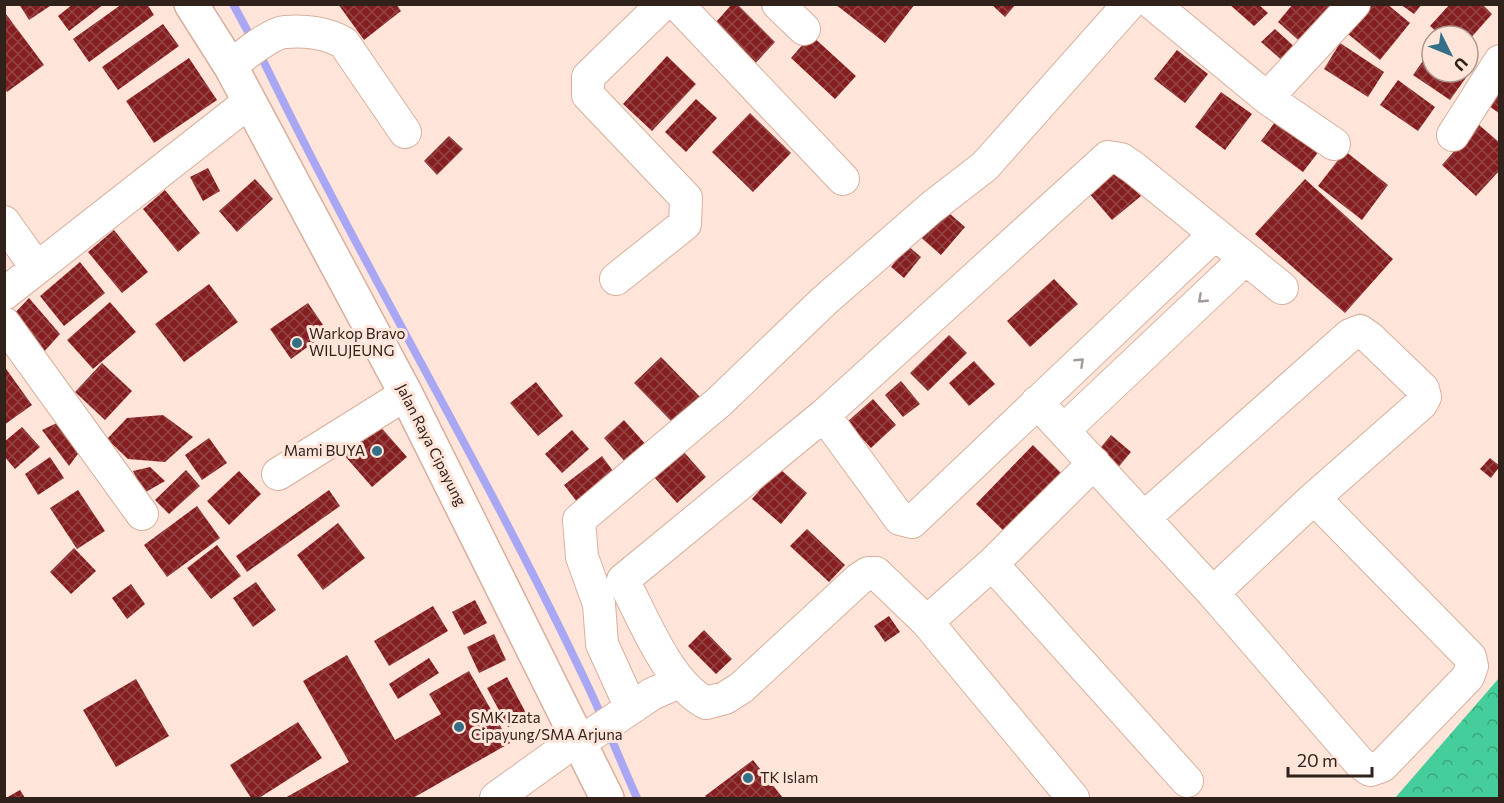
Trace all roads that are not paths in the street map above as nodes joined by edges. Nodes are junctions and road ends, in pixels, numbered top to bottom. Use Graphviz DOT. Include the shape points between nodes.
graph roads {
  1 [pos="191,4"];
  2 [pos="663,4"];
  3 [pos="677,4"];
  4 [pos="778,4"];
  5 [pos="1129,4"];
  6 [pos="1153,4"];
  7 [pos="1354,4"];
  8 [pos="804,29"];
  9 [pos="1500,61"];
  10 [pos="236,62"];
  11 [pos="1267,98"];
  12 [pos="249,102"];
  13 [pos="405,132"];
  14 [pos="1453,135"];
  15 [pos="1334,144"];
  16 [pos="843,179"];
  17 [pos="4,222"];
  18 [pos="1214,236"];
  19 [pos="1245,259"];
  20 [pos="36,267"];
  21 [pos="616,279"];
  22 [pos="1282,288"];
  23 [pos="4,294"];
  24 [pos="4,323"];
  25 [pos="406,394"];
  26 [pos="1037,402"];
  27 [pos="824,415"];
  28 [pos="1064,430"];
  29 [pos="1094,463"];
  30 [pos="278,474"];
  31 [pos="1314,498"];
  32 [pos="142,514"];
  33 [pos="1144,518"];
  34 [pos="992,564"];
  35 [pos="1213,593"];
  36 [pos="927,622"];
  37 [pos="654,695"];
  38 [pos="586,736"];
  39 [pos="1186,781"];
  40 [pos="496,798"];
  41 [pos="607,798"];
  42 [pos="1073,798"];
  1 -- 10 [label="main road, Jalan Raya Cipayung"];
  2 -- 21 [label="street" via="588,77 588,95 686,198 685,224"];
  3 -- 16 [label="street"];
  4 -- 8 [label="street"];
  5 -- 37 [label="street" via="985,166 833,293 719,402 579,520 582,557 599,604 602,644"];
  6 -- 11 [label="street"];
  7 -- 11 [label="street"];
  9 -- 14 [label="street"];
  10 -- 12 [label="main road, Jalan Raya Cipayung"];
  10 -- 13 [label="street" via="283,32 331,35 344,43"];
  11 -- 15 [label="street"];
  12 -- 20 [label="street"];
  12 -- 25 [label="main road, Jalan Raya Cipayung"];
  17 -- 20 [label="street"];
  18 -- 19 [label="street"];
  26 -- 18 [label="street, one-way"];
  18 -- 27 [label="street" via="1134,168 1121,159 1108,157"];
  19 -- 22 [label="street"];
  19 -- 28 [label="street, one-way"];
  20 -- 23 [label="street"];
  24 -- 32 [label="street"];
  25 -- 30 [label="street"];
  25 -- 38 [label="main road, Jalan Raya Cipayung"];
  26 -- 27 [label="street" via="912,522 900,519"];
  26 -- 28 [label="street"];
  27 -- 37 [label="street" via="623,580"];
  28 -- 29 [label="street"];
  29 -- 33 [label="street"];
  29 -- 34 [label="street"];
  31 -- 33 [label="street" via="1425,397 1424,389 1360,331 1350,335"];
  31 -- 35 [label="street"];
  31 -- 35 [label="street" via="1470,657 1473,666 1468,677 1382,765 1370,770 1359,762"];
  33 -- 35 [label="street"];
  34 -- 36 [label="street"];
  34 -- 39 [label="street"];
  36 -- 37 [label="street" via="884,577 868,573 748,682 725,698 706,703 693,696"];
  36 -- 42 [label="street"];
  37 -- 38 [label="street"];
  38 -- 40 [label="street"];
  38 -- 41 [label="main road, Jalan Raya Cipayung"];
}
